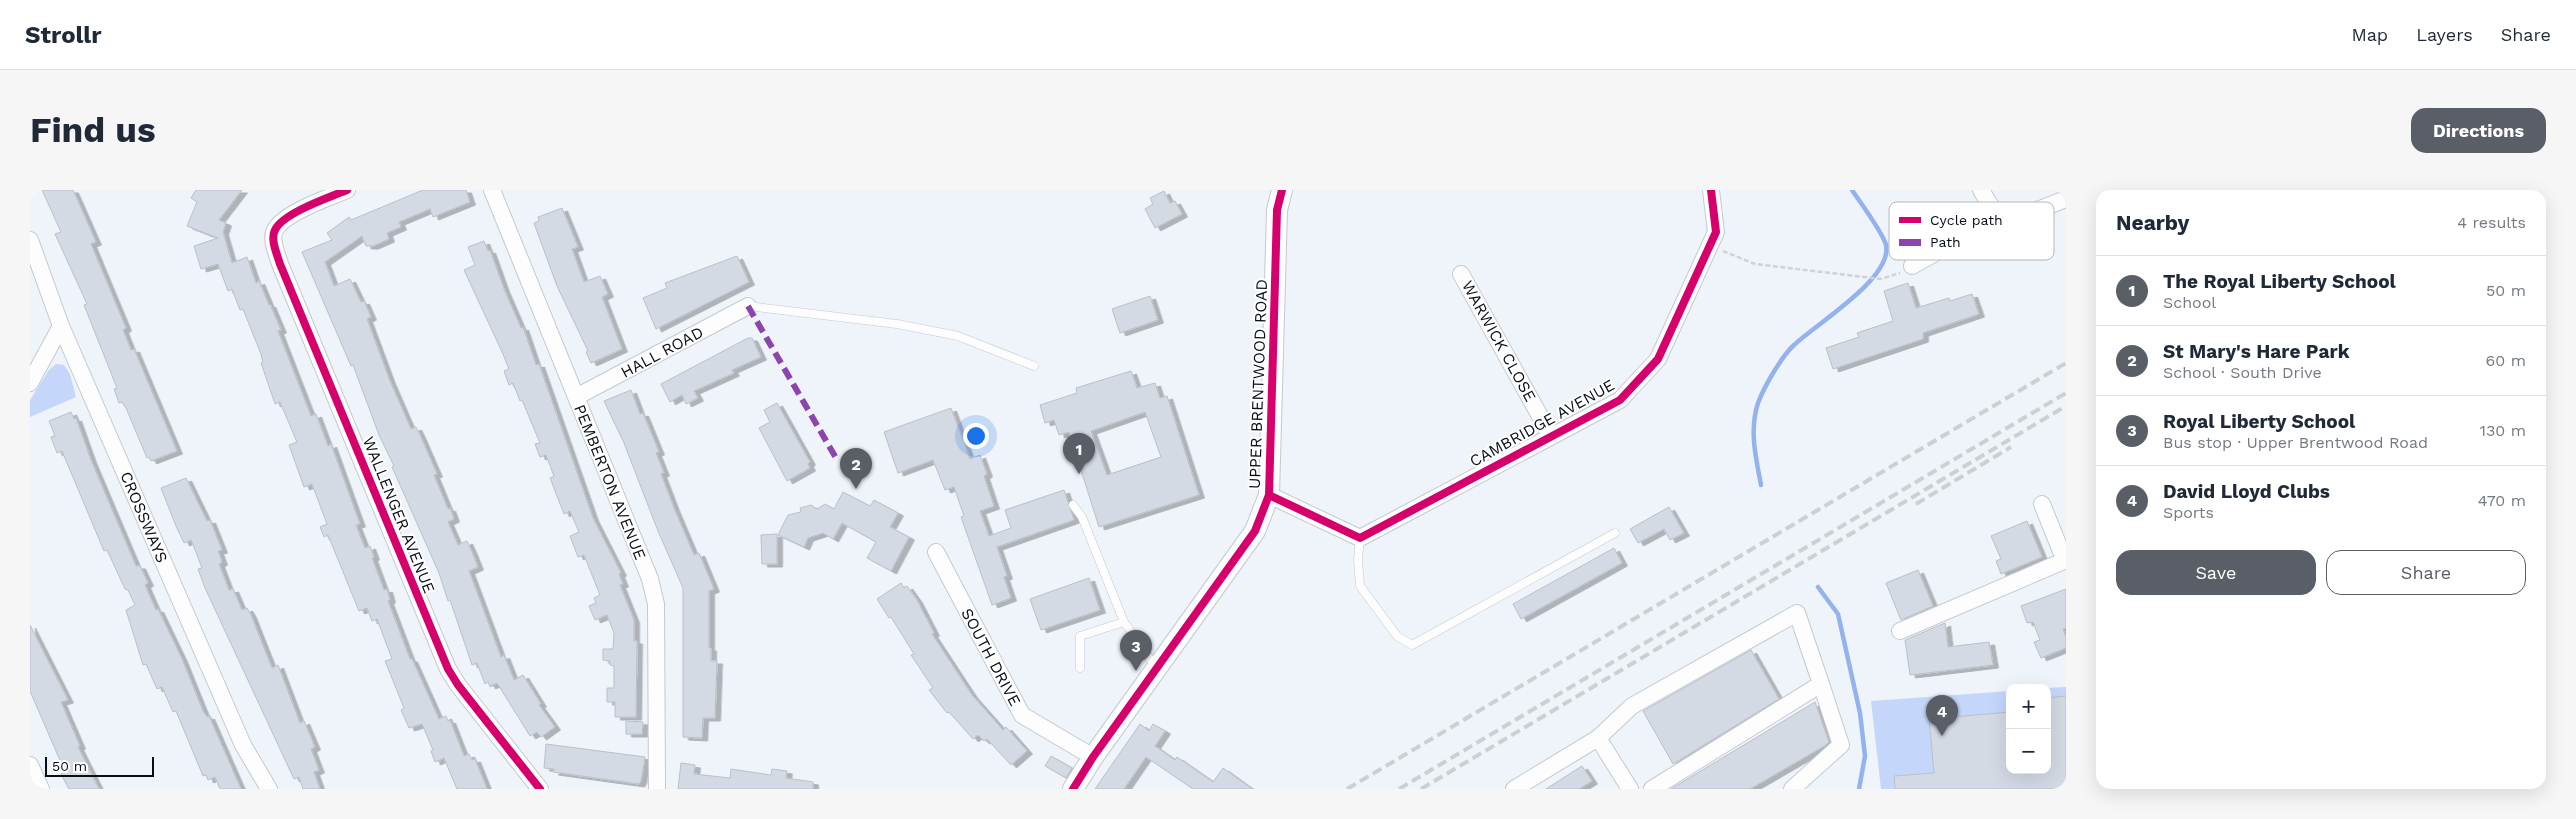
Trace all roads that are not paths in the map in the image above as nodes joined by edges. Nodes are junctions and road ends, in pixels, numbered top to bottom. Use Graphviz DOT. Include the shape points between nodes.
graph roads {
  1 [pos="347,190"];
  2 [pos="492,190"];
  3 [pos="1282,190"];
  4 [pos="1711,190"];
  5 [pos="1982,190"];
  6 [pos="2066,199"];
  7 [pos="1989,202"];
  8 [pos="2054,203"];
  9 [pos="30,240"];
  10 [pos="1923,260"];
  11 [pos="1912,266"];
  12 [pos="1462,274"];
  13 [pos="748,306"];
  14 [pos="61,326"];
  15 [pos="1034,366"];
  16 [pos="30,383"];
  17 [pos="576,397"];
  18 [pos="1551,436"];
  19 [pos="1268,495"];
  20 [pos="2042,504"];
  21 [pos="1073,505"];
  22 [pos="1615,532"];
  23 [pos="1360,538"];
  24 [pos="936,552"];
  25 [pos="2066,561"];
  26 [pos="1124,622"];
  27 [pos="1900,631"];
  28 [pos="1080,668"];
  29 [pos="1156,668"];
  30 [pos="1821,684"];
  31 [pos="1598,738"];
  32 [pos="1093,757"];
  33 [pos="30,765"];
  34 [pos="41,789"];
  35 [pos="269,789"];
  36 [pos="540,789"];
  37 [pos="657,789"];
  38 [pos="1073,789"];
  39 [pos="1514,789"];
  40 [pos="1630,789"];
  41 [pos="1652,789"];
  42 [pos="1792,789"];
  1 -- 36 [label="street, WALLENGER AVENUE" via="286,219 274,230 280,264 448,669"];
  2 -- 17 [label="street, PEMBERTON AVENUE"];
  3 -- 19 [label="street, UPPER BRENTWOOD ROAD" via="1277,210"];
  4 -- 18 [label="street, CAMBRIDGE AVENUE" via="1716,232 1658,359 1620,400"];
  5 -- 7 [label="street"];
  6 -- 8 [label="street"];
  9 -- 14 [label="street, CROSSWAYS"];
  10 -- 11 [label="street"];
  12 -- 18 [label="street, WARWICK CLOSE"];
  13 -- 15 [label="lane" via="897,324 958,336"];
  13 -- 17 [label="street, HALL ROAD"];
  14 -- 16 [label="street"];
  14 -- 35 [label="street, CROSSWAYS" via="243,745"];
  17 -- 37 [label="street, PEMBERTON AVENUE" via="650,579 656,604"];
  18 -- 23 [label="street, CAMBRIDGE AVENUE"];
  19 -- 23 [label="street"];
  19 -- 29 [label="street, UPPER BRENTWOOD ROAD" via="1255,531"];
  20 -- 25 [label="street"];
  21 -- 26 [label="lane" via="1082,516"];
  22 -- 23 [label="lane" via="1412,645 1397,636 1360,586"];
  24 -- 32 [label="street, SOUTH DRIVE" via="1022,714"];
  25 -- 27 [label="street"];
  26 -- 28 [label="lane" via="1080,636"];
  26 -- 29 [label="lane"];
  29 -- 32 [label="street, UPPER BRENTWOOD ROAD"];
  30 -- 31 [label="street" via="1797,613 1632,706"];
  30 -- 41 [label="street"];
  30 -- 42 [label="street" via="1841,745"];
  31 -- 39 [label="street"];
  31 -- 40 [label="street"];
  32 -- 38 [label="street, UPPER BRENTWOOD ROAD"];
  33 -- 34 [label="street"];
}
